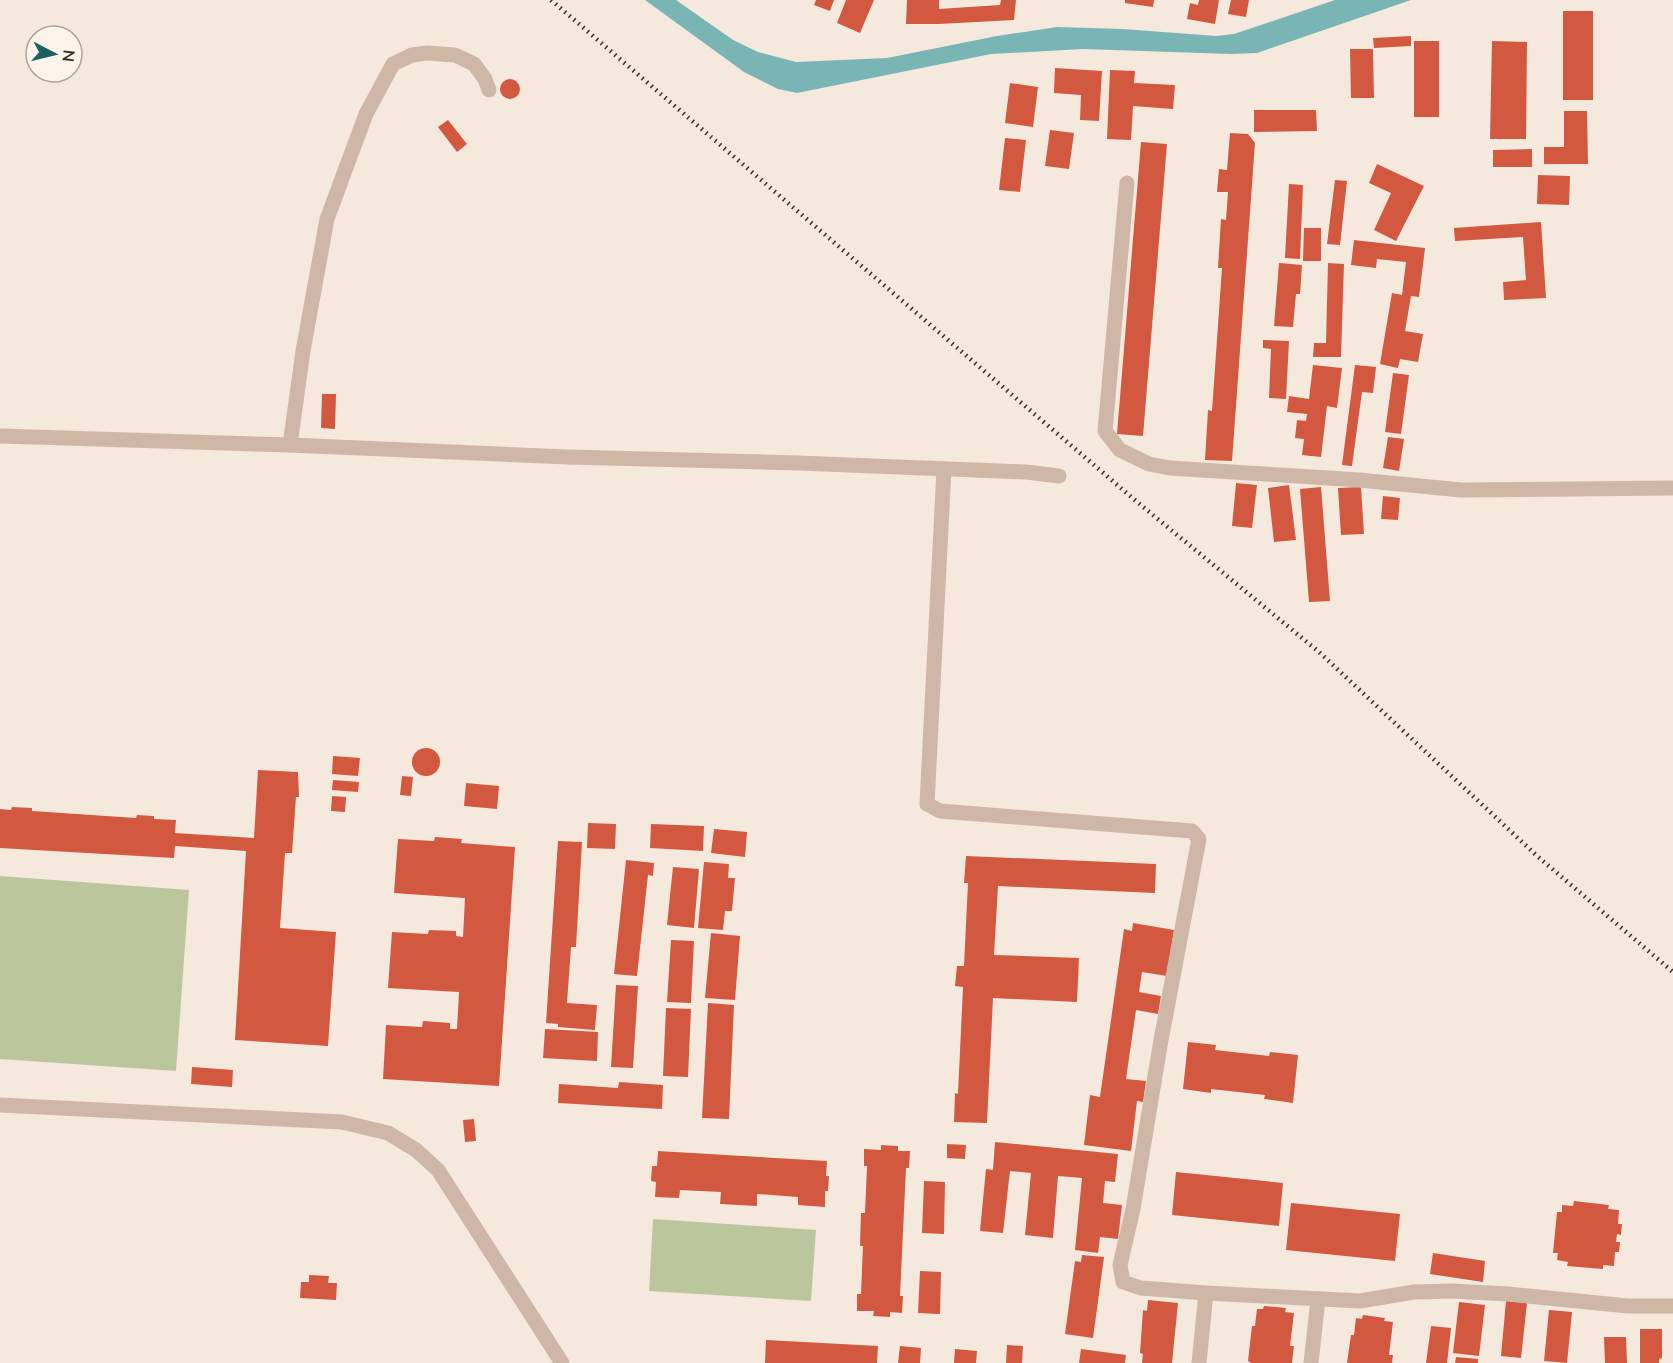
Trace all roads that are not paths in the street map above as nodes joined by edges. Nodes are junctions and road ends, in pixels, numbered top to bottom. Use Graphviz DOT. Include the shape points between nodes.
graph roads {
  1 [pos="489,90"];
  2 [pos="1127,183"];
  3 [pos="0,436"];
  4 [pos="290,445"];
  5 [pos="944,469"];
  6 [pos="1059,476"];
  7 [pos="1673,488"];
  8 [pos="0,1105"];
  9 [pos="1206,1293"];
  10 [pos="1318,1299"];
  11 [pos="1673,1306"];
  12 [pos="562,1363"];
  13 [pos="1199,1363"];
  14 [pos="1311,1363"];
  1 -- 4 [label="street" via="474,64 455,55 412,55 393,64 366,114 327,219"];
  2 -- 7 [label="street" via="1105,431 1120,450 1149,464 1170,468 1461,490"];
  3 -- 4 [label="street"];
  4 -- 5 [label="street"];
  5 -- 6 [label="street"];
  5 -- 9 [label="street" via="927,804 940,811 1192,831 1199,839 1120,1265 1123,1282 1141,1288"];
  8 -- 12 [label="street" via="342,1122 388,1133 438,1170"];
  9 -- 10 [label="street"];
  9 -- 13 [label="street"];
  10 -- 11 [label="street" via="1360,1301 1414,1292 1452,1291 1628,1306"];
  10 -- 14 [label="street"];
}
